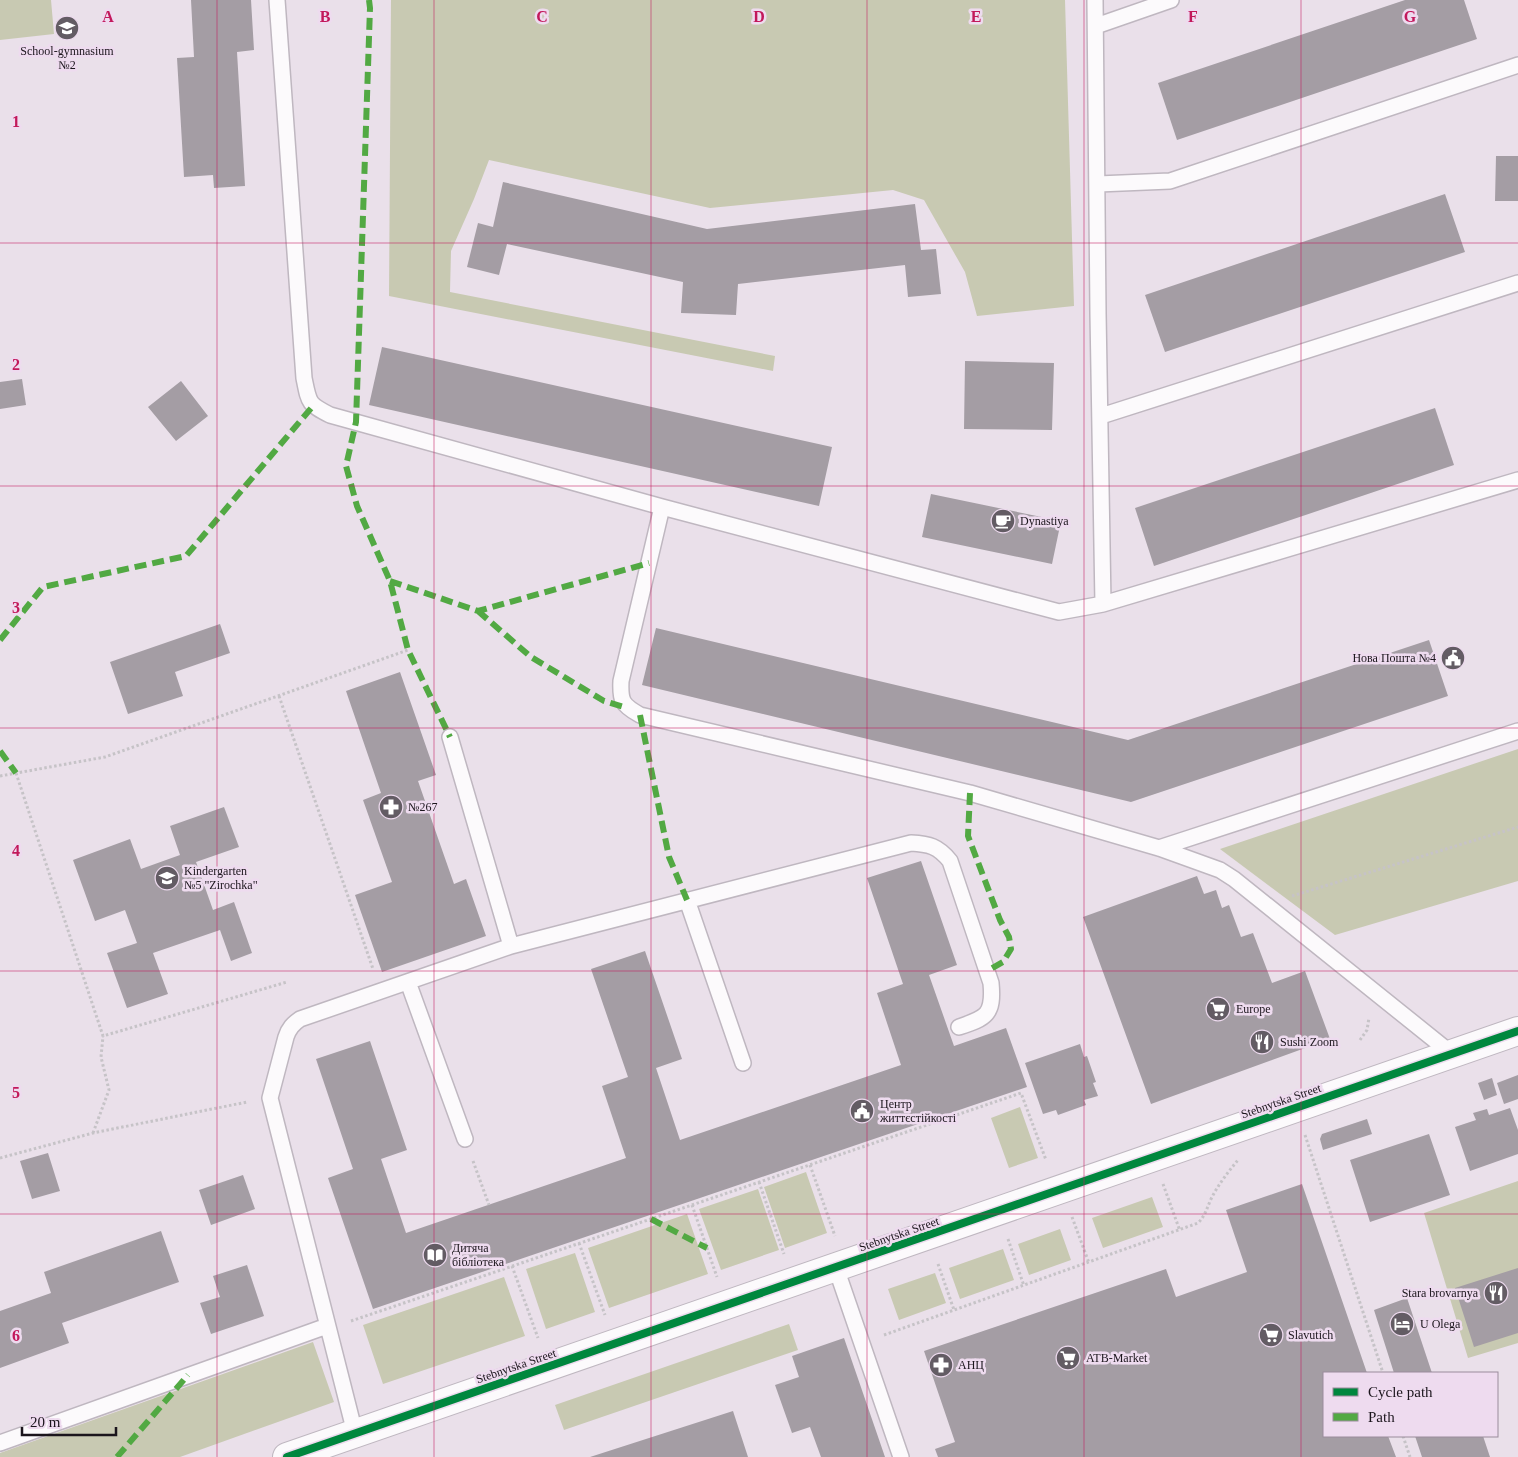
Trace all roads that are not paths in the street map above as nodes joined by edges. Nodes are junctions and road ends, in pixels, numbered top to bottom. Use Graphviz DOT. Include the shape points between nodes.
graph roads {
  1 [pos="277,0"];
  2 [pos="1095,0"];
  3 [pos="1171,0"];
  4 [pos="1096,26"];
  5 [pos="1518,65"];
  6 [pos="1098,184"];
  7 [pos="1518,283"];
  8 [pos="1101,416"];
  9 [pos="1518,480"];
  10 [pos="662,508"];
  11 [pos="1103,604"];
  12 [pos="1518,731"];
  13 [pos="450,737"];
  14 [pos="1160,848"];
  15 [pos="687,900"];
  16 [pos="511,946"];
  17 [pos="408,982"];
  18 [pos="959,1026"];
  19 [pos="1518,1031"];
  20 [pos="1452,1054"];
  21 [pos="742,1063"];
  22 [pos="465,1138"];
  23 [pos="836,1268"];
  24 [pos="327,1326"];
  25 [pos="355,1433"];
  26 [pos="0,1443"];
  27 [pos="286,1457"];
  28 [pos="901,1457"];
  1 -- 10 [label="lane" via="304,378 313,406 330,415"];
  2 -- 4 [label="lane"];
  3 -- 4 [label="lane"];
  4 -- 6 [label="lane"];
  5 -- 6 [label="lane" via="1170,181"];
  6 -- 8 [label="lane"];
  7 -- 8 [label="lane"];
  8 -- 11 [label="lane"];
  9 -- 11 [label="lane"];
  10 -- 11 [label="lane" via="1059,612"];
  10 -- 14 [label="lane" via="621,681 621,695 626,708 640,715 970,793"];
  12 -- 14 [label="lane"];
  13 -- 16 [label="lane"];
  14 -- 20 [label="lane" via="1220,870 1234,879"];
  15 -- 16 [label="lane"];
  15 -- 18 [label="lane" via="911,842 934,847 950,861 991,983 991,1006 986,1015"];
  15 -- 21 [label="lane"];
  16 -- 17 [label="lane"];
  17 -- 22 [label="lane"];
  17 -- 24 [label="lane" via="300,1019 294,1024 288,1030 270,1098"];
  19 -- 20 [label="street, Stebnytska Street"];
  20 -- 23 [label="street, Stebnytska Street"];
  23 -- 25 [label="street, Stebnytska Street"];
  23 -- 28 [label="lane"];
  24 -- 25 [label="lane"];
  24 -- 26 [label="lane"];
  25 -- 27 [label="street, Stebnytska Street"];
}
